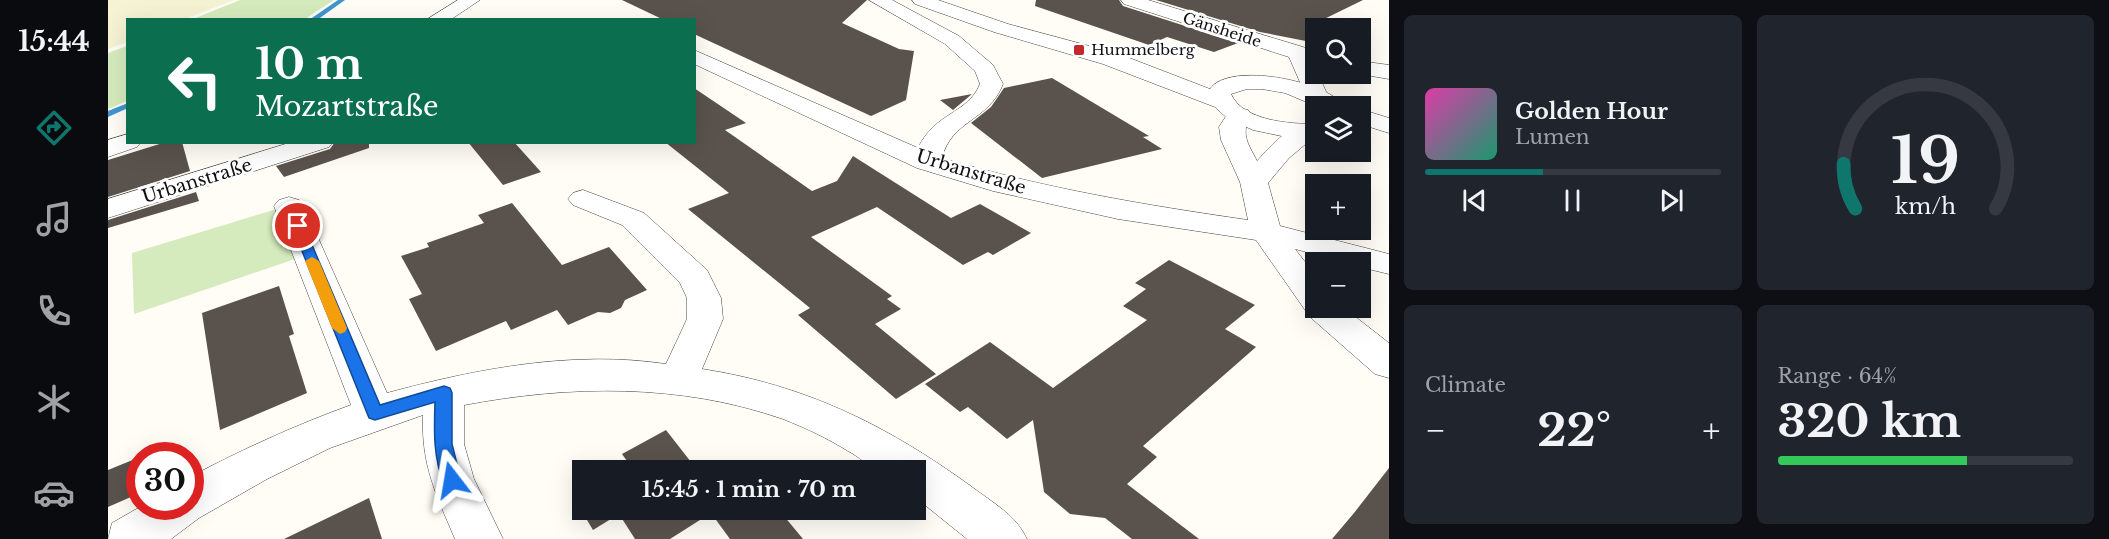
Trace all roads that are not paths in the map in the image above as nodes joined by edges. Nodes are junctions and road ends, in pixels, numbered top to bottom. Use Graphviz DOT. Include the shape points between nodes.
graph roads {
  1 [pos="471,0"];
  2 [pos="878,0"];
  3 [pos="921,0"];
  4 [pos="1130,0"];
  5 [pos="439,18"];
  6 [pos="696,57"];
  7 [pos="1305,58"];
  8 [pos="1111,59"];
  9 [pos="1371,68"];
  10 [pos="1389,72"];
  11 [pos="1238,84"];
  12 [pos="1265,84"];
  13 [pos="1305,97"];
  14 [pos="1230,108"];
  15 [pos="1371,120"];
  16 [pos="1389,126"];
  17 [pos="1305,131"];
  18 [pos="1305,135"];
  19 [pos="1371,140"];
  20 [pos="1389,142"];
  21 [pos="126,143"];
  22 [pos="314,144"];
  23 [pos="108,149"];
  24 [pos="927,162"];
  25 [pos="1254,182"];
  26 [pos="583,199"];
  27 [pos="290,206"];
  28 [pos="108,209"];
  29 [pos="1266,232"];
  30 [pos="1389,264"];
  31 [pos="1305,286"];
  32 [pos="1334,318"];
  33 [pos="1389,364"];
  34 [pos="679,378"];
  35 [pos="444,393"];
  36 [pos="375,413"];
  37 [pos="204,493"];
  38 [pos="160,520"];
  39 [pos="129,539"];
  40 [pos="479,539"];
  41 [pos="1003,539"];
  1 -- 5 [label="street"];
  2 -- 24 [label="street" via="948,37 988,70 992,85 987,97 948,122 931,143"];
  3 -- 8 [label="street" via="1001,28"];
  4 -- 7 [label="street, Gänsheide"];
  6 -- 24 [label="street, Urbanstraße"];
  7 -- 12 [label="street"];
  8 -- 11 [label="street"];
  8 -- 14 [label="street"];
  9 -- 10 [label="street"];
  11 -- 12 [label="street"];
  11 -- 14 [label="street" via="1221,90 1219,95"];
  12 -- 13 [label="street"];
  14 -- 17 [label="street" via="1270,127"];
  14 -- 25 [label="street" via="1234,140"];
  15 -- 16 [label="street"];
  18 -- 25 [label="street" via="1280,152"];
  19 -- 20 [label="street"];
  21 -- 23 [label="street"];
  22 -- 28 [label="street, Urbanstraße"];
  24 -- 29 [label="street, Urbanstraße" via="1003,185 1118,210"];
  25 -- 29 [label="street"];
  26 -- 34 [label="street" via="633,219 695,278 704,298 705,319"];
  27 -- 36 [label="street"];
  29 -- 30 [label="street, Urbanstraße"];
  29 -- 31 [label="street"];
  32 -- 33 [label="street"];
  34 -- 35 [label="street" via="628,373 570,374 506,379"];
  34 -- 41 [label="street" via="762,397 843,427 917,471"];
  35 -- 36 [label="street"];
  35 -- 40 [label="street" via="443,444 452,480"];
  36 -- 37 [label="street" via="296,444"];
  38 -- 39 [label="street"];
}
